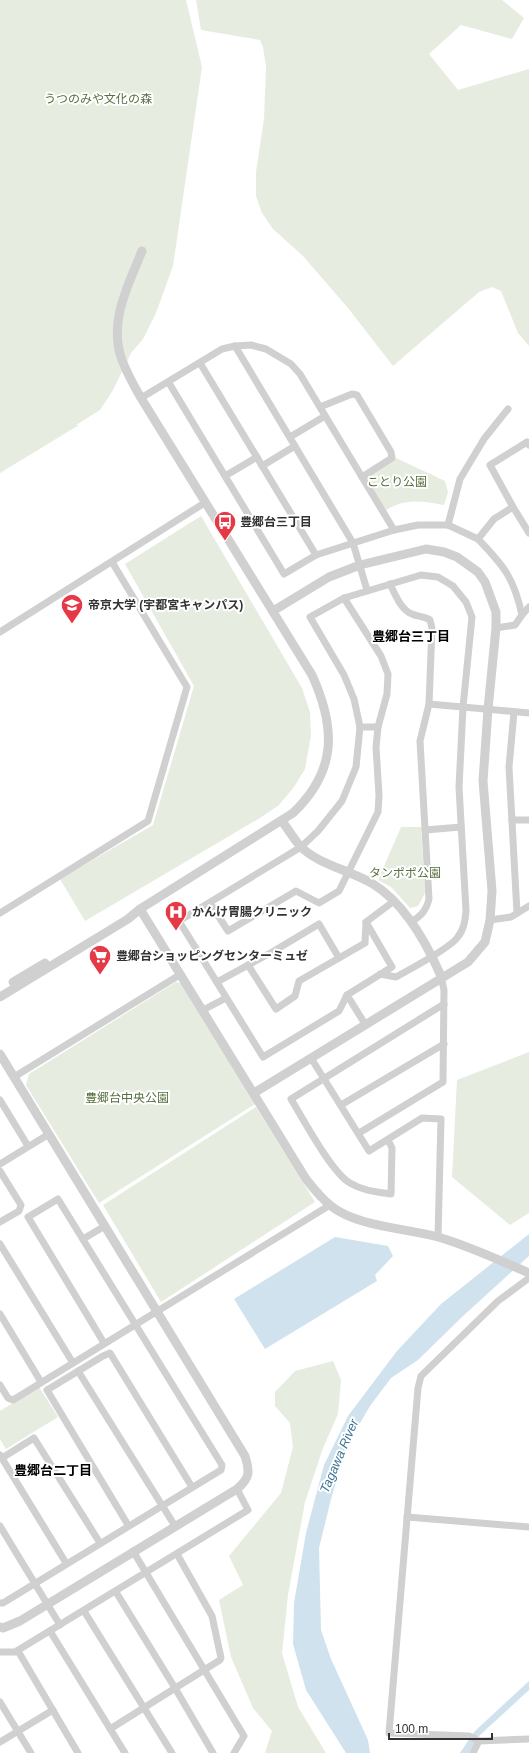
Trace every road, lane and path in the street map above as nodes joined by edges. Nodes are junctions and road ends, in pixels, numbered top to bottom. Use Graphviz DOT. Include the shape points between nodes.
graph roads {
  1 [pos="142,251"];
  2 [pos="234,346"];
  3 [pos="200,363"];
  4 [pos="168,383"];
  5 [pos="141,398"];
  6 [pos="320,407"];
  7 [pos="508,409"];
  8 [pos="325,416"];
  9 [pos="290,438"];
  10 [pos="529,445"];
  11 [pos="295,446"];
  12 [pos="257,457"];
  13 [pos="262,466"];
  14 [pos="225,476"];
  15 [pos="362,477"];
  16 [pos="206,502"];
  17 [pos="513,507"];
  18 [pos="448,525"];
  19 [pos="394,530"];
  20 [pos="529,533"];
  21 [pos="478,539"];
  22 [pos="353,542"];
  23 [pos="316,555"];
  24 [pos="112,562"];
  25 [pos="360,565"];
  26 [pos="390,584"];
  27 [pos="367,590"];
  28 [pos="344,598"];
  29 [pos="529,606"];
  30 [pos="272,610"];
  31 [pos="522,615"];
  32 [pos="496,628"];
  33 [pos="0,632"];
  34 [pos="429,704"];
  35 [pos="463,707"];
  36 [pos="488,709"];
  37 [pos="514,712"];
  38 [pos="529,713"];
  39 [pos="360,727"];
  40 [pos="378,728"];
  41 [pos="512,820"];
  42 [pos="529,820"];
  43 [pos="282,821"];
  44 [pos="461,827"];
  45 [pos="425,830"];
  46 [pos="301,846"];
  47 [pos="348,871"];
  48 [pos="394,901"];
  49 [pos="210,903"];
  50 [pos="529,906"];
  51 [pos="140,909"];
  52 [pos="0,913"];
  53 [pos="517,913"];
  54 [pos="490,920"];
  55 [pos="366,922"];
  56 [pos="411,922"];
  57 [pos="431,956"];
  58 [pos="339,958"];
  59 [pos="248,965"];
  60 [pos="181,974"];
  61 [pos="380,974"];
  62 [pos="442,976"];
  63 [pos="217,982"];
  64 [pos="0,990"];
  65 [pos="347,995"];
  66 [pos="0,997"];
  67 [pos="226,998"];
  68 [pos="444,1004"];
  69 [pos="204,1010"];
  70 [pos="365,1024"];
  71 [pos="444,1044"];
  72 [pos="0,1054"];
  73 [pos="311,1058"];
  74 [pos="14,1077"];
  75 [pos="323,1078"];
  76 [pos="254,1093"];
  77 [pos="0,1100"];
  78 [pos="341,1106"];
  79 [pos="359,1133"];
  80 [pos="48,1134"];
  81 [pos="388,1140"];
  82 [pos="28,1146"];
  83 [pos="0,1164"];
  84 [pos="0,1171"];
  85 [pos="330,1205"];
  86 [pos="0,1222"];
  87 [pos="105,1226"];
  88 [pos="438,1237"];
  89 [pos="83,1239"];
  90 [pos="0,1244"];
  91 [pos="529,1273"];
  92 [pos="529,1278"];
  93 [pos="157,1311"];
  94 [pos="0,1314"];
  95 [pos="136,1324"];
  96 [pos="104,1343"];
  97 [pos="73,1363"];
  98 [pos="78,1371"];
  99 [pos="41,1382"];
  100 [pos="0,1385"];
  101 [pos="1,1457"];
  102 [pos="192,1487"];
  103 [pos="237,1489"];
  104 [pos="162,1505"];
  105 [pos="407,1517"];
  106 [pos="128,1525"];
  107 [pos="0,1526"];
  108 [pos="175,1526"];
  109 [pos="529,1527"];
  110 [pos="100,1543"];
  111 [pos="134,1551"];
  112 [pos="176,1554"];
  113 [pos="66,1564"];
  114 [pos="147,1572"];
  115 [pos="35,1583"];
  116 [pos="116,1592"];
  117 [pos="0,1603"];
  118 [pos="47,1604"];
  119 [pos="84,1611"];
  120 [pos="60,1625"];
  121 [pos="0,1627"];
  122 [pos="50,1631"];
  123 [pos="18,1650"];
  124 [pos="0,1652"];
  125 [pos="204,1671"];
  126 [pos="175,1688"];
  127 [pos="0,1702"];
  128 [pos="143,1708"];
  129 [pos="53,1710"];
  130 [pos="110,1729"];
  131 [pos="18,1731"];
  132 [pos="529,1739"];
  133 [pos="479,1741"];
  134 [pos="0,1742"];
  135 [pos="31,1753"];
  136 [pos="78,1753"];
  137 [pos="125,1753"];
  138 [pos="172,1753"];
  139 [pos="213,1753"];
  140 [pos="234,1753"];
  141 [pos="473,1753"];
  1 -- 5 [label="street" via="117,320 122,359"];
  2 -- 3 [label="street" via="222,349"];
  2 -- 6 [label="street" via="251,345 266,349 291,364"];
  2 -- 9 [label="street"];
  3 -- 4 [label="street"];
  3 -- 12 [label="street"];
  4 -- 5 [label="street"];
  4 -- 14 [label="street"];
  5 -- 16 [label="street"];
  6 -- 8 [label="street"];
  6 -- 15 [label="street" via="352,394 357,395 391,452 392,458"];
  7 -- 18 [label="street" via="484,439 460,479"];
  8 -- 9 [label="street"];
  8 -- 15 [label="street"];
  9 -- 11 [label="street"];
  10 -- 17 [label="street" via="527,442 490,464"];
  11 -- 13 [label="street"];
  11 -- 22 [label="street"];
  12 -- 13 [label="street"];
  12 -- 14 [label="street"];
  13 -- 23 [label="street"];
  14 -- 23 [label="street" via="284,574"];
  15 -- 19 [label="street"];
  16 -- 24 [label="street"];
  16 -- 30 [label="street"];
  17 -- 20 [label="street"];
  17 -- 21 [label="street" via="494,519"];
  18 -- 19 [label="street" via="418,525"];
  18 -- 21 [label="street"];
  19 -- 22 [label="street"];
  21 -- 31 [label="street" via="508,573 518,592"];
  22 -- 23 [label="street"];
  22 -- 25 [label="street"];
  24 -- 33 [label="street"];
  24 -- 52 [label="street" via="187,687 148,821"];
  25 -- 27 [label="street"];
  25 -- 30 [label="street" via="329,577"];
  25 -- 32 [label="street" via="426,550 444,552 457,557 478,572 484,582 494,606"];
  26 -- 27 [label="street"];
  26 -- 34 [label="street" via="405,610 412,615 430,620 432,628"];
  26 -- 35 [label="street" via="421,575 438,577 453,586 466,602 472,617"];
  27 -- 28 [label="street"];
  28 -- 39 [label="street" via="310,617 344,675 354,699"];
  28 -- 40 [label="street" via="381,656 388,674 387,694"];
  29 -- 31 [label="street"];
  30 -- 43 [label="street" via="318,689 328,721 329,735 324,766 318,781 302,804"];
  31 -- 32 [label="street" via="515,625"];
  32 -- 36 [label="street"];
  34 -- 35 [label="street"];
  34 -- 45 [label="street" via="420,741"];
  35 -- 36 [label="street"];
  35 -- 44 [label="street" via="459,787"];
  36 -- 37 [label="street"];
  36 -- 54 [label="street" via="483,781 492,891"];
  37 -- 38 [label="street"];
  37 -- 41 [label="street" via="509,767"];
  39 -- 40 [label="street"];
  39 -- 46 [label="street" via="356,767 342,801 318,831"];
  40 -- 47 [label="street" via="378,812"];
  41 -- 42 [label="street"];
  41 -- 53 [label="street"];
  43 -- 46 [label="street"];
  43 -- 51 [label="street"];
  44 -- 45 [label="street"];
  44 -- 57 [label="street" via="466,911 464,926 457,939"];
  45 -- 56 [label="street" via="429,898 424,912"];
  46 -- 47 [label="street" via="330,864"];
  46 -- 49 [label="street"];
  47 -- 48 [label="street" via="373,884"];
  47 -- 49 [label="street" via="339,891 319,903 296,892 228,931"];
  48 -- 55 [label="street"];
  48 -- 56 [label="street"];
  49 -- 63 [label="street" via="179,921"];
  50 -- 53 [label="street"];
  51 -- 60 [label="street"];
  51 -- 64 [label="street" via="125,914"];
  51 -- 66 [label="street" via="128,919"];
  53 -- 54 [label="street" via="511,917"];
  54 -- 62 [label="street" via="485,942 468,962"];
  55 -- 58 [label="street" via="365,943"];
  55 -- 61 [label="street" via="392,967"];
  56 -- 57 [label="street"];
  57 -- 61 [label="street" via="396,977"];
  57 -- 62 [label="street"];
  58 -- 59 [label="street" via="319,924"];
  58 -- 59 [label="street" via="299,981 295,996 276,1009"];
  59 -- 63 [label="street"];
  60 -- 69 [label="street"];
  60 -- 74 [label="street"];
  61 -- 65 [label="street"];
  62 -- 68 [label="street"];
  62 -- 70 [label="street"];
  63 -- 67 [label="street"];
  65 -- 67 [label="street" via="339,1011 263,1057"];
  65 -- 70 [label="street"];
  67 -- 69 [label="street"];
  68 -- 71 [label="street"];
  68 -- 75 [label="street"];
  69 -- 76 [label="street"];
  70 -- 73 [label="street"];
  71 -- 78 [label="street"];
  71 -- 79 [label="street" via="443,1082"];
  72 -- 74 [label="street"];
  73 -- 75 [label="street"];
  73 -- 76 [label="street"];
  74 -- 80 [label="street"];
  75 -- 78 [label="street"];
  75 -- 81 [label="street" via="291,1098 337,1173 349,1183 367,1191 391,1194 392,1148"];
  76 -- 85 [label="street" via="306,1178"];
  77 -- 82 [label="street"];
  78 -- 79 [label="street"];
  79 -- 81 [label="street" via="369,1151"];
  80 -- 82 [label="street"];
  80 -- 87 [label="street"];
  81 -- 88 [label="street" via="422,1118 441,1119"];
  82 -- 83 [label="street"];
  84 -- 86 [label="street" via="20,1205 19,1211"];
  85 -- 88 [label="street" via="356,1219"];
  85 -- 93 [label="street"];
  87 -- 89 [label="street"];
  87 -- 93 [label="street"];
  88 -- 91 [label="street"];
  89 -- 95 [label="street"];
  89 -- 96 [label="street" via="58,1199 28,1217"];
  90 -- 97 [label="street"];
  92 -- 105 [label="street" via="498,1301 421,1376"];
  93 -- 95 [label="street"];
  93 -- 103 [label="street" via="245,1456 249,1469 246,1482"];
  94 -- 99 [label="street"];
  95 -- 96 [label="street"];
  95 -- 102 [label="street" via="222,1465 220,1470"];
  96 -- 97 [label="street"];
  97 -- 99 [label="street"];
  98 -- 102 [label="street" via="110,1353"];
  98 -- 104 [label="street"];
  98 -- 106 [label="street" via="47,1390"];
  99 -- 100 [label="street" via="13,1400 8,1398"];
  101 -- 110 [label="street" via="34,1438"];
  101 -- 113 [label="street"];
  102 -- 104 [label="street"];
  103 -- 108 [label="street"];
  103 -- 112 [label="street" via="248,1510"];
  104 -- 106 [label="street"];
  104 -- 108 [label="street"];
  105 -- 109 [label="street"];
  105 -- 133 [label="street" via="390,1733 469,1736"];
  106 -- 110 [label="street"];
  107 -- 115 [label="street"];
  108 -- 111 [label="street"];
  110 -- 113 [label="street"];
  111 -- 114 [label="street"];
  111 -- 118 [label="street"];
  112 -- 114 [label="street"];
  112 -- 125 [label="street" via="212,1616 222,1658"];
  113 -- 115 [label="street"];
  114 -- 116 [label="street"];
  114 -- 125 [label="street"];
  115 -- 117 [label="street"];
  115 -- 118 [label="street"];
  116 -- 119 [label="street"];
  116 -- 126 [label="street"];
  118 -- 120 [label="street"];
  118 -- 121 [label="street" via="20,1621"];
  119 -- 120 [label="street"];
  119 -- 128 [label="street"];
  120 -- 122 [label="street"];
  122 -- 123 [label="street"];
  122 -- 130 [label="street"];
  123 -- 124 [label="street"];
  123 -- 129 [label="street"];
  125 -- 126 [label="street"];
  125 -- 140 [label="street" via="244,1736"];
  126 -- 128 [label="street"];
  126 -- 139 [label="street"];
  127 -- 131 [label="street"];
  128 -- 130 [label="street"];
  128 -- 138 [label="street"];
  129 -- 131 [label="street"];
  129 -- 136 [label="street"];
  130 -- 137 [label="street"];
  131 -- 134 [label="street"];
  131 -- 135 [label="street"];
  132 -- 133 [label="street"];
  133 -- 141 [label="street"];
}
